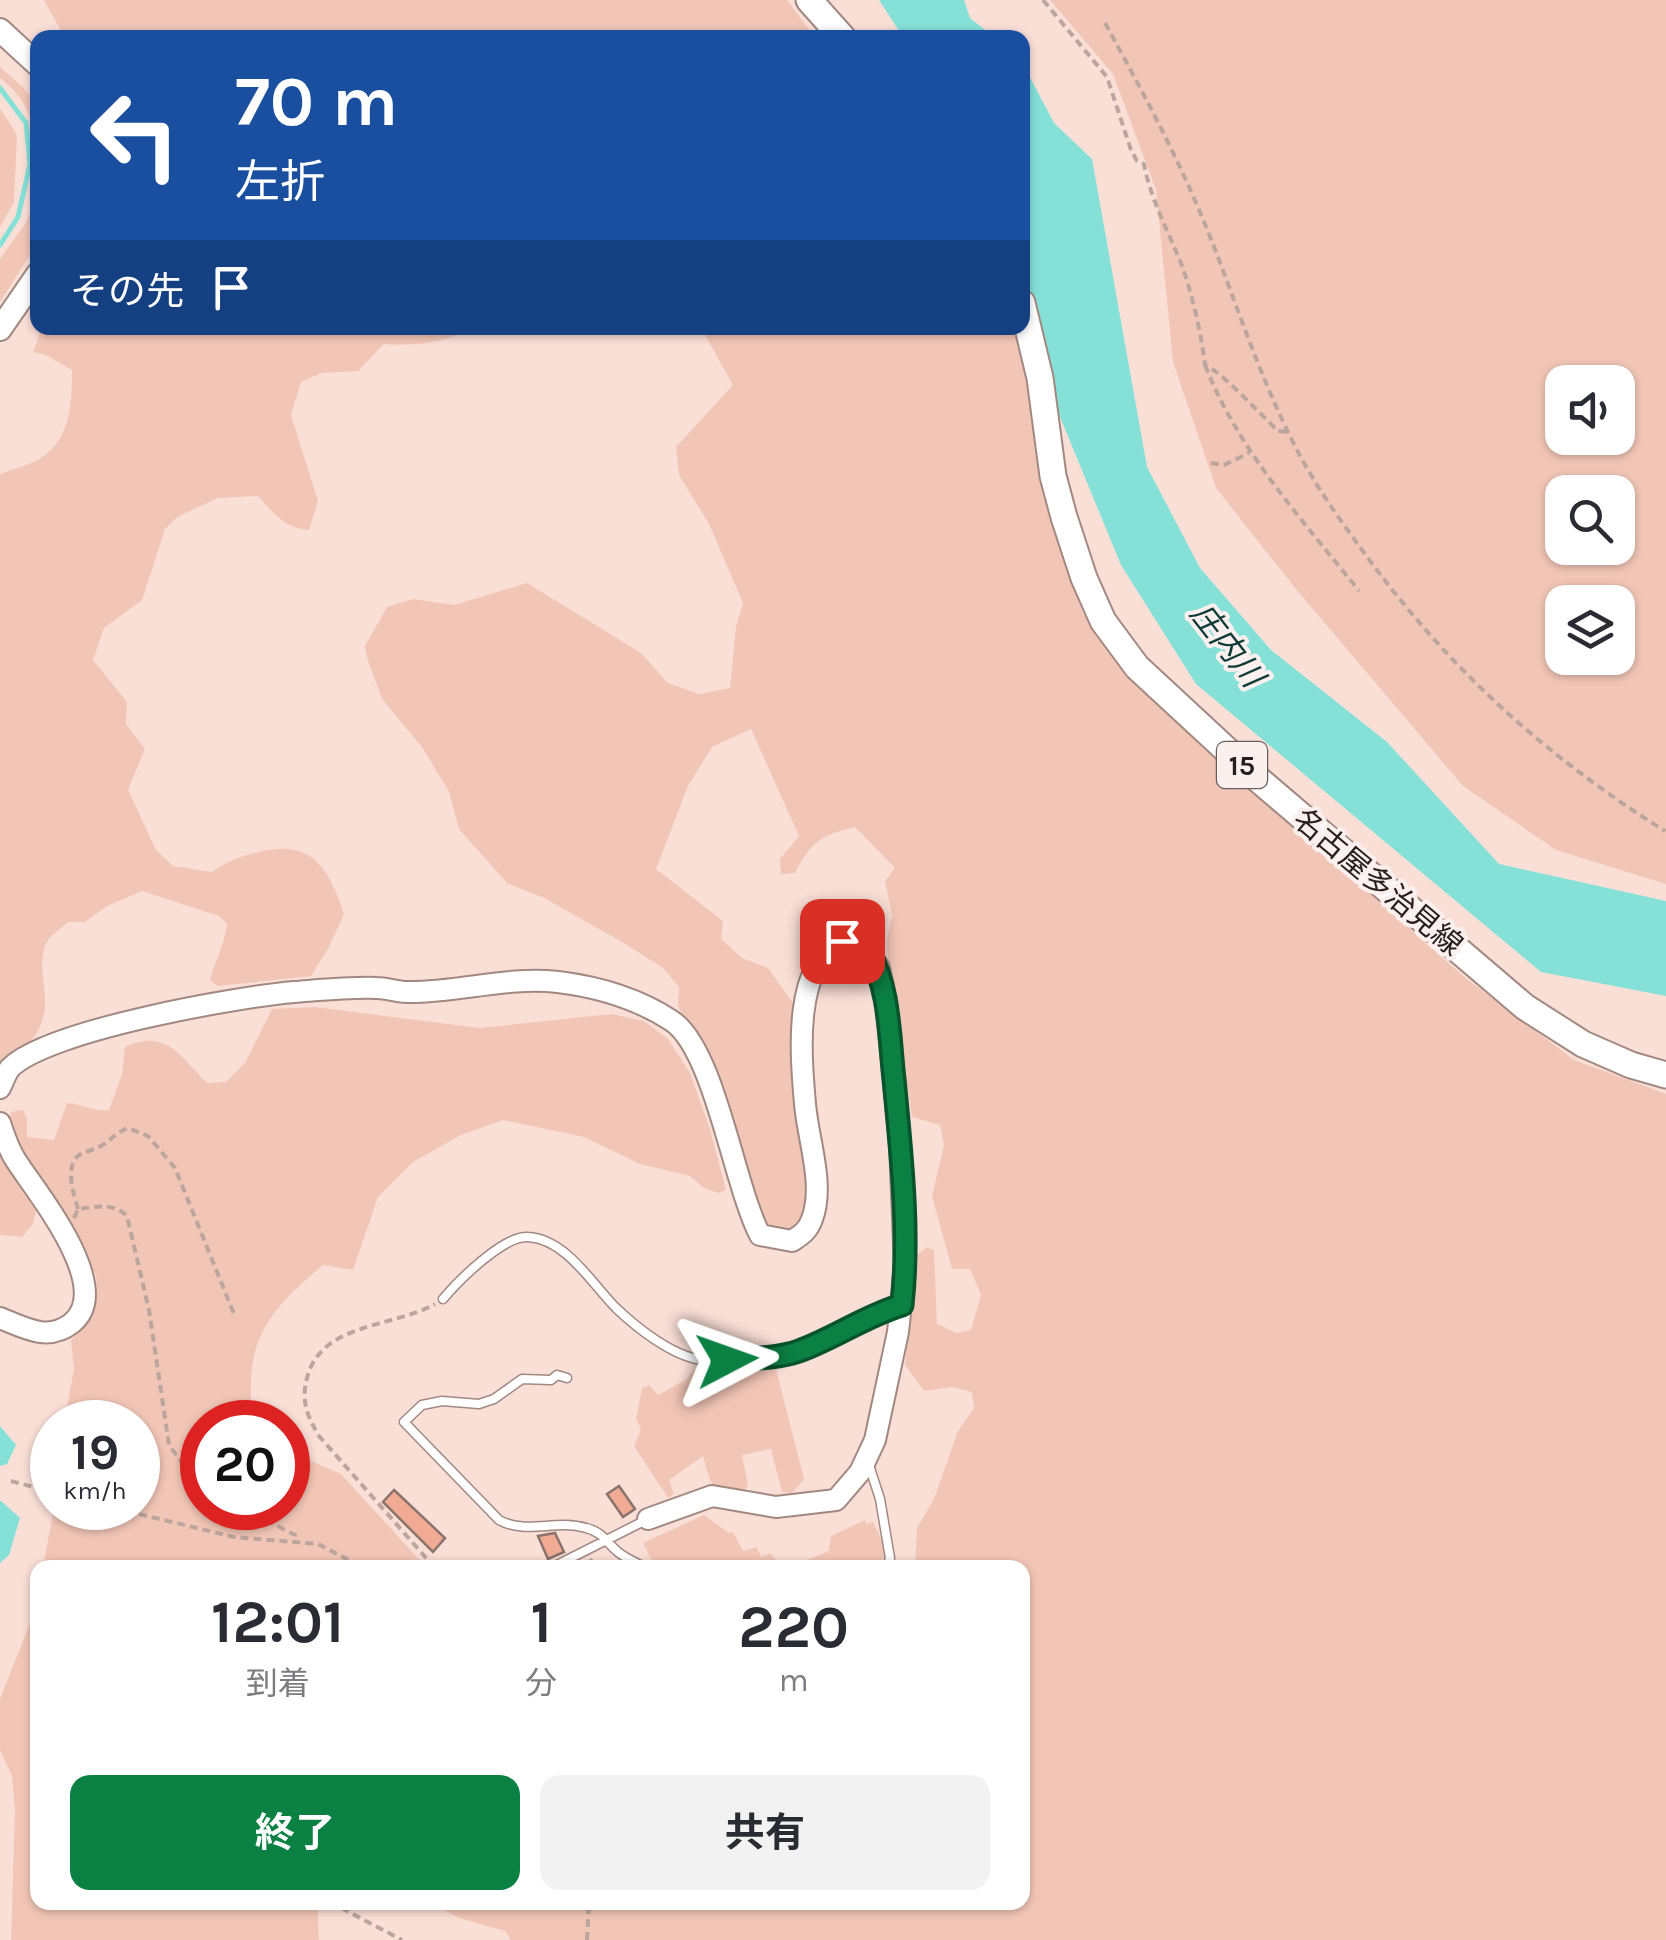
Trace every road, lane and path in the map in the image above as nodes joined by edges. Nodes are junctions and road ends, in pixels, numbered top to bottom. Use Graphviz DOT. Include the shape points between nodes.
graph roads {
  1 [pos="810,0"];
  2 [pos="1043,0"];
  3 [pos="1105,23"];
  4 [pos="0,30"];
  5 [pos="836,30"];
  6 [pos="30,57"];
  7 [pos="30,286"];
  8 [pos="0,329"];
  9 [pos="1030,335"];
  10 [pos="1205,366"];
  11 [pos="1288,432"];
  12 [pos="1249,453"];
  13 [pos="1211,464"];
  14 [pos="1359,590"];
  15 [pos="1665,831"];
  16 [pos="1666,1075"];
  17 [pos="0,1088"];
  18 [pos="0,1123"];
  19 [pos="78,1209"];
  20 [pos="64,1231"];
  21 [pos="443,1300"];
  22 [pos="902,1305"];
  23 [pos="234,1314"];
  24 [pos="0,1318"];
  25 [pos="566,1378"];
  26 [pos="866,1458"];
  27 [pos="180,1461"];
  28 [pos="10,1481"];
  29 [pos="30,1486"];
  30 [pos="160,1519"];
  31 [pos="648,1519"];
  32 [pos="289,1530"];
  33 [pos="608,1539"];
  34 [pos="295,1541"];
  35 [pos="350,1560"];
  36 [pos="428,1560"];
  37 [pos="567,1560"];
  38 [pos="632,1560"];
  39 [pos="889,1560"];
  40 [pos="345,1910"];
  41 [pos="588,1910"];
  42 [pos="402,1940"];
  43 [pos="586,1940"];
  1 -- 5 [label="main road"];
  2 -- 10 [label="path" via="1107,78 1181,265"];
  3 -- 11 [label="path" via="1172,149"];
  4 -- 6 [label="main road"];
  7 -- 8 [label="main road"];
  9 -- 16 [label="main road, 名古屋多治見線 / 15" via="1064,518 1103,620 1138,666 1258,780 1525,1007 1582,1044"];
  10 -- 11 [label="path" via="1218,370 1278,431"];
  10 -- 12 [label="path"];
  11 -- 15 [label="path" via="1340,520 1453,663 1564,762"];
  12 -- 13 [label="path"];
  12 -- 14 [label="path"];
  17 -- 22 [label="street" via="9,1069 34,1052 185,1009 290,992 571,984 618,994 676,1024 696,1051 760,1236 792,1241 806,1232 816,1194 805,1102 808,980 828,948 842,941 857,944 879,968 886,1000 900,1144"];
  18 -- 20 [label="street" via="12,1154"];
  19 -- 20 [label="path"];
  19 -- 23 [label="path" via="71,1183 79,1156 128,1128 148,1136 174,1168"];
  19 -- 27 [label="path" via="112,1206 128,1216 168,1446"];
  20 -- 24 [label="street" via="85,1296 76,1320 54,1334"];
  21 -- 22 [label="lane" via="472,1270 524,1236 557,1249 642,1328 700,1360 800,1351"];
  21 -- 36 [label="path" via="336,1338 308,1371 303,1393 319,1436"];
  22 -- 26 [label="street" via="883,1408"];
  25 -- 33 [label="lane" via="522,1379 479,1404 422,1405 404,1422 513,1528 576,1525"];
  26 -- 31 [label="street" via="836,1500 776,1507 712,1496"];
  26 -- 39 [label="lane"];
  28 -- 29 [label="path"];
  30 -- 34 [label="path" via="234,1537"];
  31 -- 33 [label="lane"];
  32 -- 34 [label="path"];
  33 -- 37 [label="lane"];
  33 -- 38 [label="lane"];
  34 -- 35 [label="path"];
  40 -- 42 [label="path"];
  41 -- 43 [label="path"];
}
